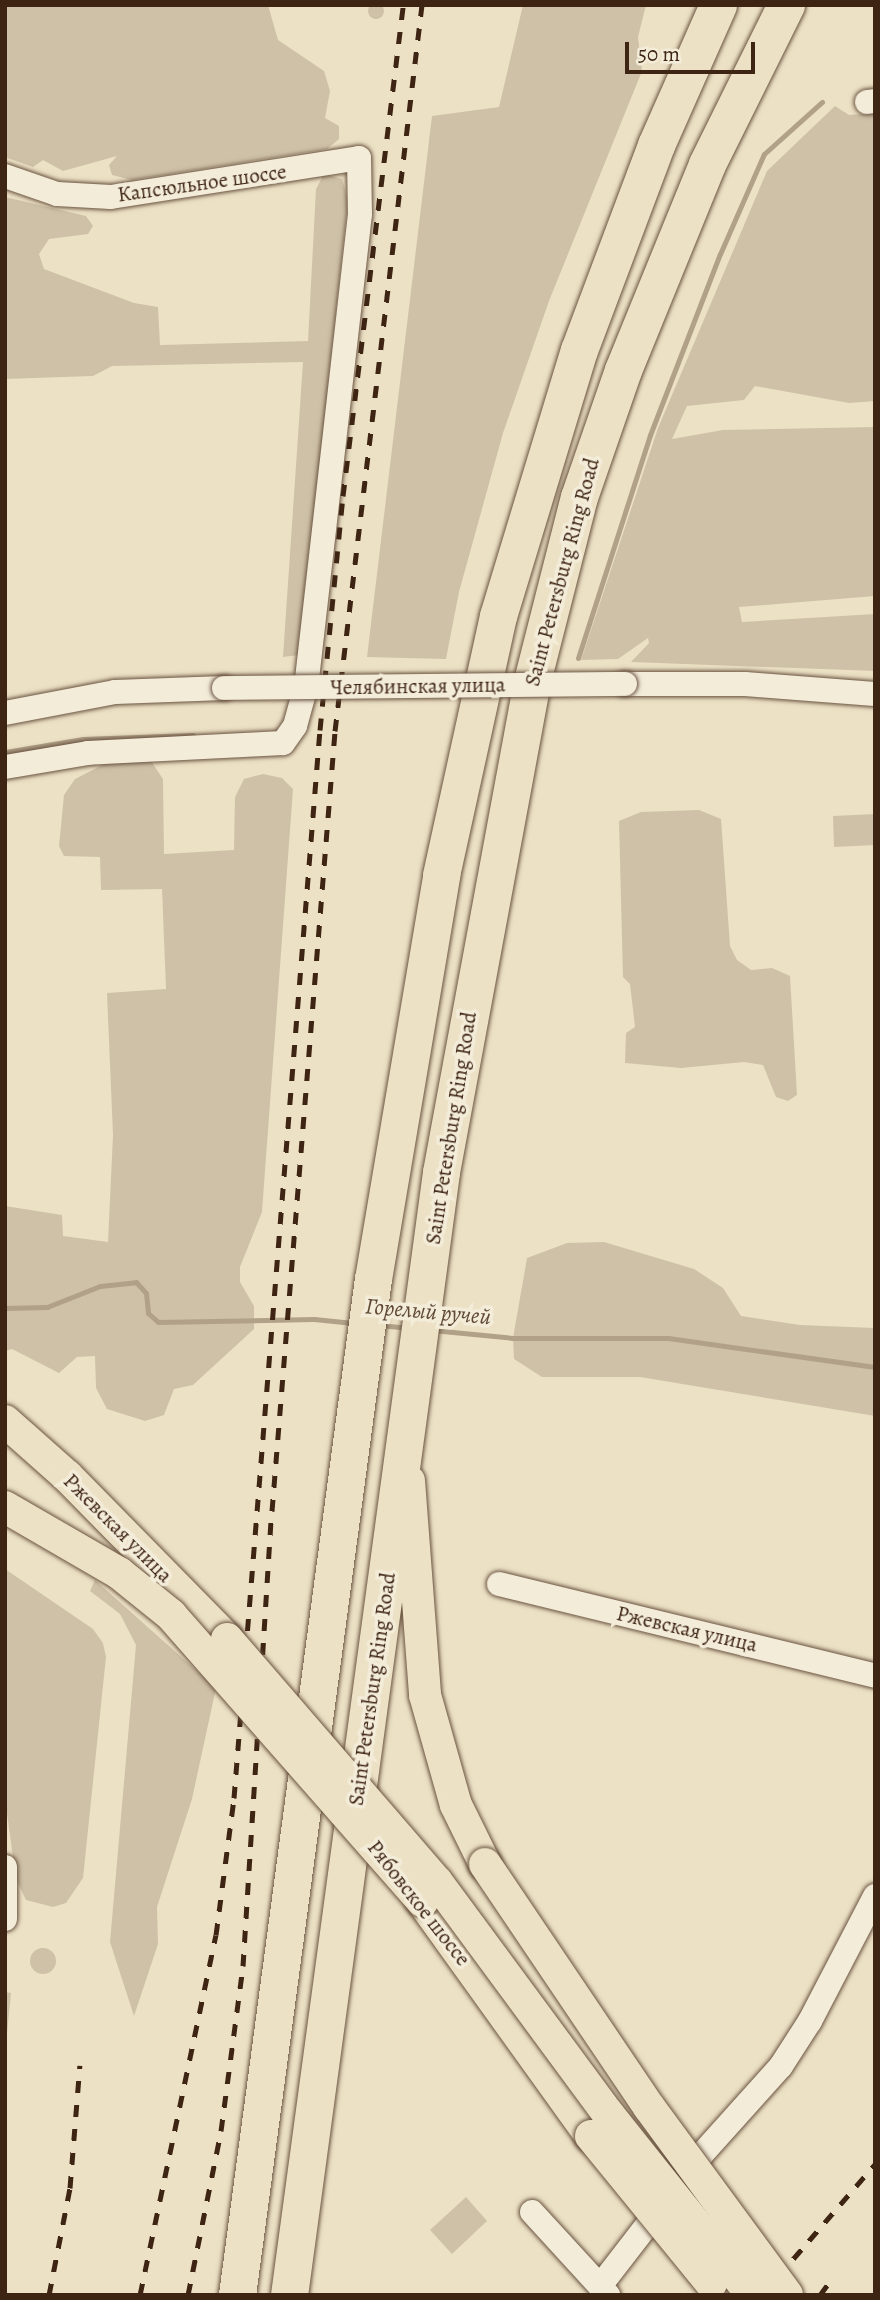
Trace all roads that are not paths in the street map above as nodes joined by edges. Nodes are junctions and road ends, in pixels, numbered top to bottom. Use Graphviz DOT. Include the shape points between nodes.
graph roads {
  1 [pos="718,5"];
  2 [pos="786,5"];
  3 [pos="5,176"];
  4 [pos="875,694"];
  5 [pos="5,713"];
  6 [pos="5,767"];
  7 [pos="5,1421"];
  8 [pos="406,1436"];
  9 [pos="5,1507"];
  10 [pos="499,1584"];
  11 [pos="227,1639"];
  12 [pos="875,1676"];
  13 [pos="5,1867"];
  14 [pos="875,1896"];
  15 [pos="6,1913"];
  16 [pos="5,1919"];
  17 [pos="532,2212"];
  18 [pos="604,2290"];
  19 [pos="237,2295"];
  20 [pos="289,2295"];
  21 [pos="720,2295"];
  22 [pos="752,2295"];
  23 [pos="788,2295"];
  1 -- 19 [label="highway" via="656,145 579,350 498,617 440,875 373,1279"];
  2 -- 8 [label="highway, Saint Petersburg Ring Road" via="707,164 623,370 579,497 532,681 438,1204"];
  3 -- 6 [label="street, Капсюльное шоссе" via="57,194 111,197 359,158 360,214 306,686 295,726 283,743 88,753"];
  4 -- 5 [label="street, Челябинская улица, bridge" via="745,684 224,688 115,692"];
  7 -- 11 [label="main road, Ржевская улица" via="68,1476"];
  8 -- 20 [label="highway, Saint Petersburg Ring Road"];
  8 -- 23 [label="main road, bridge" via="425,1695 456,1805 485,1864 649,2106"];
  9 -- 21 [label="main road, Рябовское шоссе, bridge" via="119,1573 160,1606 263,1716 422,1901 591,2136"];
  10 -- 12 [label="street, Ржевская улица"];
  11 -- 22 [label="main road, Рябовское шоссе, bridge" via="437,1882 609,2115"];
  13 -- 15 [label="street"];
  14 -- 18 [label="street" via="810,2021 781,2066 702,2154"];
  15 -- 16 [label="street"];
  17 -- 18 [label="street"];
}
